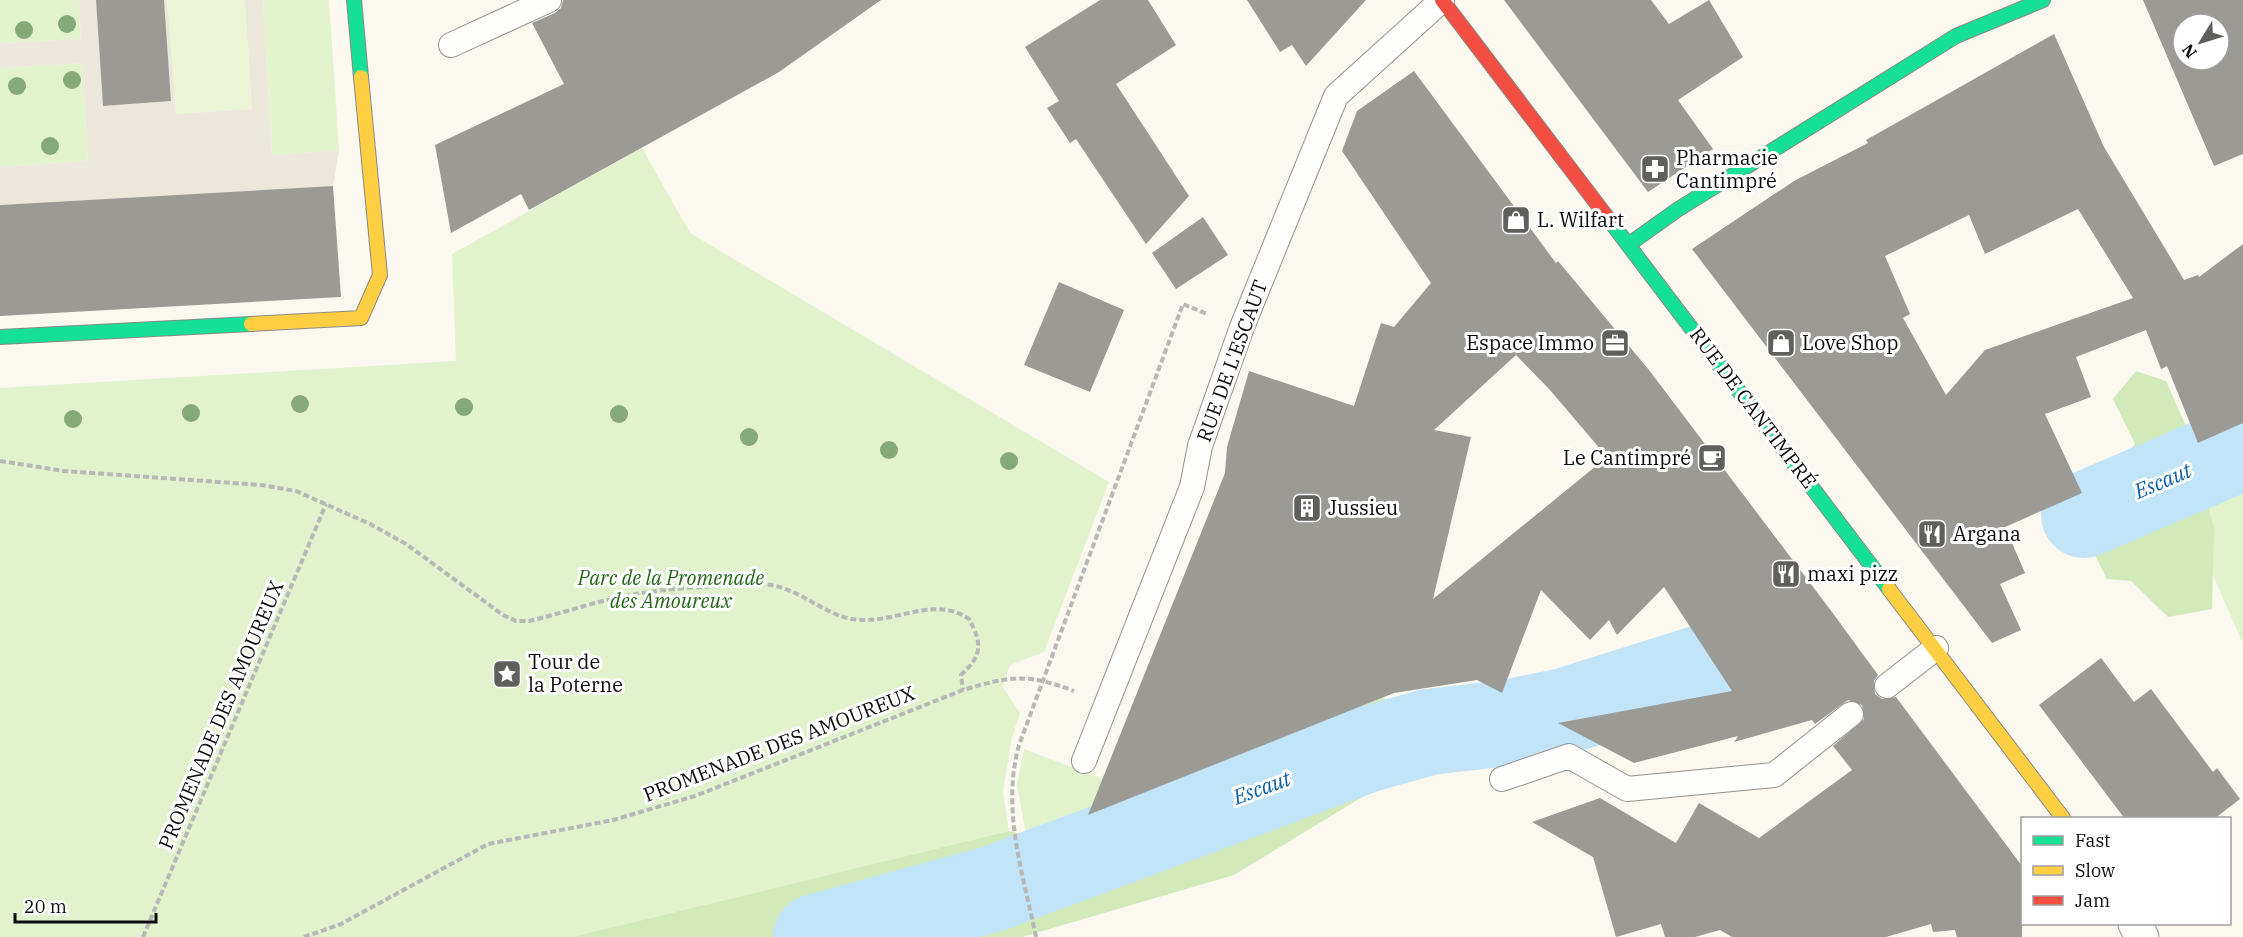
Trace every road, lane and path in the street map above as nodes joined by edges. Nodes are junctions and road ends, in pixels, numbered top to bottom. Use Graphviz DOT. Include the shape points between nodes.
graph roads {
  1 [pos="354,0"];
  2 [pos="549,0"];
  3 [pos="1442,0"];
  4 [pos="2043,0"];
  5 [pos="451,45"];
  6 [pos="1628,245"];
  7 [pos="1242,327"];
  8 [pos="0,337"];
  9 [pos="0,461"];
  10 [pos="326,504"];
  11 [pos="1936,648"];
  12 [pos="1044,680"];
  13 [pos="1887,686"];
  14 [pos="963,690"];
  15 [pos="1108,704"];
  16 [pos="1851,714"];
  17 [pos="1084,761"];
  18 [pos="1502,779"];
  19 [pos="2062,817"];
  20 [pos="143,937"];
  21 [pos="304,937"];
  22 [pos="1036,937"];
  1 -- 8 [label="street" via="380,275 361,318"];
  2 -- 5 [label="lane"];
  3 -- 6 [label="street, RUE DE CANTIMPRÉ"];
  3 -- 7 [label="lane, RUE DE L'ESCAUT" via="1336,96"];
  4 -- 6 [label="street" via="1956,36 1677,210"];
  6 -- 11 [label="street, RUE DE CANTIMPRÉ"];
  7 -- 12 [label="path" via="1183,304"];
  7 -- 15 [label="lane, RUE DE L'ESCAUT" via="1200,446 1192,487"];
  9 -- 10 [label="path" via="64,471 261,485 296,491"];
  10 -- 14 [label="path" via="406,544 516,621 670,589 748,584 791,591 843,618 866,621 950,609 969,619 978,636 978,654 961,675"];
  10 -- 20 [label="path, PROMENADE DES AMOUREUX"];
  11 -- 13 [label="lane"];
  11 -- 19 [label="street, RUE DE CANTIMPRÉ"];
  12 -- 14 [label="path, PROMENADE DES AMOUREUX" via="1004,678"];
  12 -- 15 [label="path, PROMENADE DES AMOUREUX"];
  12 -- 22 [label="path" via="1014,762 1010,810"];
  14 -- 21 [label="path, PROMENADE DES AMOUREUX" via="695,796 613,820 488,844 340,924"];
  15 -- 17 [label="lane, RUE DE L'ESCAUT"];
  16 -- 18 [label="lane" via="1773,775 1627,789 1569,756"];
}
